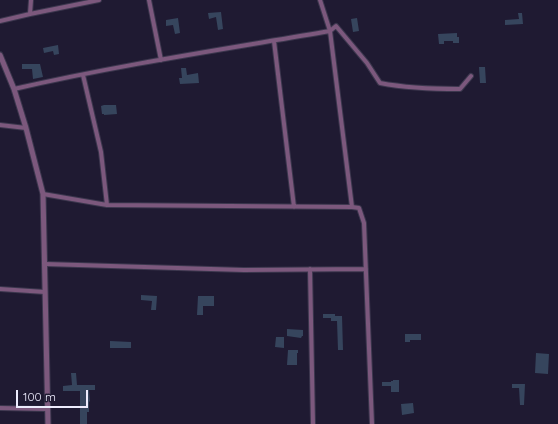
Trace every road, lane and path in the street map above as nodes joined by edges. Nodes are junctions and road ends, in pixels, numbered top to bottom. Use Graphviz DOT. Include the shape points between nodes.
graph roads {
  1 [pos="30,0"];
  2 [pos="99,0"];
  3 [pos="149,0"];
  4 [pos="320,0"];
  5 [pos="30,14"];
  6 [pos="0,21"];
  7 [pos="330,31"];
  8 [pos="274,41"];
  9 [pos="0,54"];
  10 [pos="161,60"];
  11 [pos="83,75"];
  12 [pos="471,76"];
  13 [pos="14,89"];
  14 [pos="0,125"];
  15 [pos="26,128"];
  16 [pos="43,194"];
  17 [pos="107,205"];
  18 [pos="294,207"];
  19 [pos="352,208"];
  20 [pos="45,264"];
  21 [pos="366,269"];
  22 [pos="310,270"];
  23 [pos="0,289"];
  24 [pos="45,292"];
  25 [pos="0,408"];
  26 [pos="48,409"];
  27 [pos="48,424"];
  28 [pos="313,424"];
  29 [pos="372,424"];
  1 -- 5 [label="street"];
  2 -- 5 [label="street"];
  3 -- 10 [label="street"];
  4 -- 7 [label="street"];
  5 -- 6 [label="street"];
  7 -- 8 [label="street"];
  7 -- 12 [label="street" via="336,26 380,83 399,87 460,89"];
  7 -- 19 [label="street"];
  8 -- 10 [label="street"];
  8 -- 18 [label="street"];
  9 -- 13 [label="street"];
  10 -- 11 [label="street"];
  11 -- 13 [label="street"];
  11 -- 17 [label="street" via="101,152"];
  13 -- 15 [label="street"];
  14 -- 15 [label="street"];
  15 -- 16 [label="street"];
  16 -- 17 [label="street"];
  16 -- 20 [label="street"];
  17 -- 18 [label="street"];
  18 -- 19 [label="street"];
  19 -- 21 [label="street" via="359,208 364,223"];
  20 -- 22 [label="street"];
  20 -- 24 [label="street"];
  21 -- 22 [label="street"];
  21 -- 29 [label="street"];
  22 -- 28 [label="street"];
  23 -- 24 [label="street"];
  24 -- 26 [label="street"];
  25 -- 26 [label="street"];
  26 -- 27 [label="street"];
}
